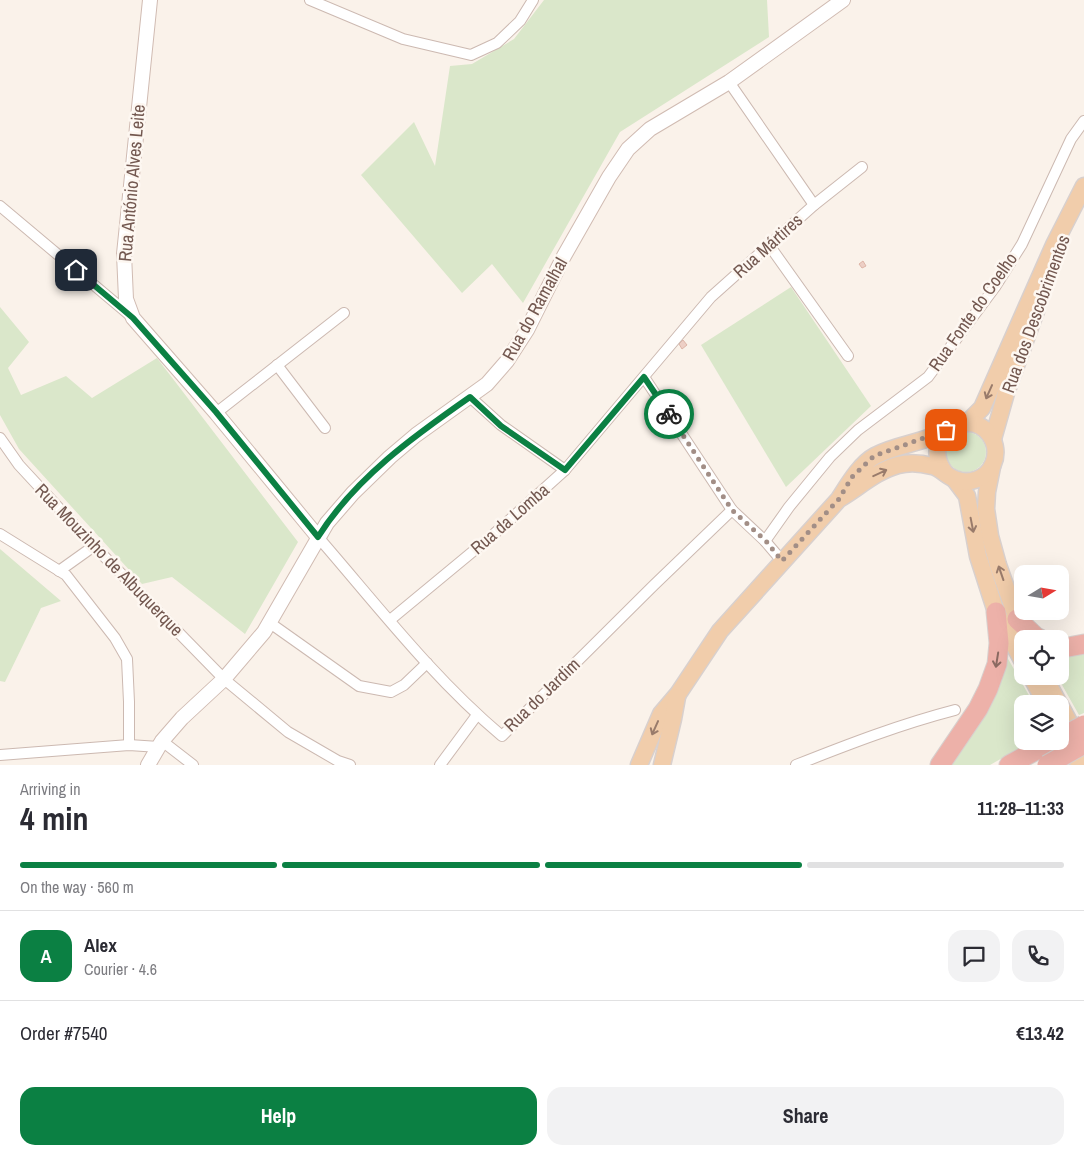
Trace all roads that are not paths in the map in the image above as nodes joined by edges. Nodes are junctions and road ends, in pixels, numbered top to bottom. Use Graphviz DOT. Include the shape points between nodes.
graph roads {
  1 [pos="150,0"];
  2 [pos="312,0"];
  3 [pos="534,0"];
  4 [pos="844,0"];
  5 [pos="729,82"];
  6 [pos="1084,121"];
  7 [pos="862,167"];
  8 [pos="1083,188"];
  9 [pos="814,204"];
  10 [pos="0,206"];
  11 [pos="769,245"];
  12 [pos="344,314"];
  13 [pos="133,318"];
  14 [pos="848,356"];
  15 [pos="277,365"];
  16 [pos="644,377"];
  17 [pos="470,397"];
  18 [pos="216,412"];
  19 [pos="967,422"];
  20 [pos="325,428"];
  21 [pos="946,430"];
  22 [pos="0,438"];
  23 [pos="993,439"];
  24 [pos="992,467"];
  25 [pos="565,470"];
  26 [pos="950,476"];
  27 [pos="839,499"];
  28 [pos="732,510"];
  29 [pos="0,534"];
  30 [pos="318,537"];
  31 [pos="766,541"];
  32 [pos="94,546"];
  33 [pos="782,561"];
  34 [pos="59,571"];
  35 [pos="1014,610"];
  36 [pos="996,612"];
  37 [pos="390,620"];
  38 [pos="1018,620"];
  39 [pos="270,623"];
  40 [pos="1029,630"];
  41 [pos="1084,644"];
  42 [pos="1014,645"];
  43 [pos="1069,647"];
  44 [pos="427,663"];
  45 [pos="224,679"];
  46 [pos="678,694"];
  47 [pos="955,710"];
  48 [pos="478,715"];
  49 [pos="1069,721"];
  50 [pos="1084,725"];
  51 [pos="1069,733"];
  52 [pos="160,744"];
  53 [pos="1084,744"];
  54 [pos="129,745"];
  55 [pos="1069,745"];
  56 [pos="1084,750"];
  57 [pos="0,755"];
  58 [pos="1046,755"];
  59 [pos="148,765"];
  60 [pos="193,765"];
  61 [pos="350,765"];
  62 [pos="440,765"];
  63 [pos="639,765"];
  64 [pos="662,765"];
  65 [pos="796,765"];
  66 [pos="940,765"];
  67 [pos="1009,765"];
  68 [pos="1080,765"];
  1 -- 13 [label="street, Rua António Alves Leite" via="124,254 126,299"];
  2 -- 3 [label="street" via="403,39 471,55 497,43 520,21"];
  4 -- 5 [label="street, Rua do Ramalhal"];
  5 -- 9 [label="street, Rua Mártires"];
  5 -- 17 [label="street, Rua do Ramalhal" via="650,129 628,149 564,256 518,346 493,378"];
  6 -- 31 [label="street, Rua Fonte do Coelho" via="1071,139 1022,244 995,287 928,377 858,430 830,456"];
  7 -- 9 [label="street"];
  8 -- 19 [label="main road, Rua dos Descobrimentos, one-way" via="1054,245 982,408"];
  8 -- 23 [label="main road, Rua dos Descobrimentos" via="1050,269"];
  9 -- 11 [label="street, Rua Mártires"];
  10 -- 13 [label="street"];
  11 -- 14 [label="street"];
  11 -- 16 [label="street, Rua Mártires" via="711,297"];
  12 -- 15 [label="street"];
  13 -- 18 [label="street, Rua António Alves Leite"];
  15 -- 18 [label="street"];
  15 -- 20 [label="street"];
  16 -- 25 [label="street, Rua da Lomba"];
  16 -- 28 [label="street"];
  17 -- 25 [label="street" via="501,426"];
  17 -- 30 [label="street, Rua do Ramalhal" via="390,457 353,493"];
  18 -- 30 [label="street, Rua António Alves Leite"];
  19 -- 21 [label="main road"];
  19 -- 23 [label="main road" via="982,427"];
  21 -- 26 [label="main road" via="940,438 937,456"];
  21 -- 27 [label="main road" via="874,456 852,477"];
  22 -- 32 [label="street, Rua Mouzinho de Albuquerque" via="19,465"];
  23 -- 24 [label="main road" via="995,458"];
  24 -- 26 [label="main road" via="986,475 971,481"];
  35 -- 24 [label="main road, one-way" via="990,536 986,509"];
  25 -- 37 [label="street, Rua da Lomba"];
  27 -- 26 [label="main road, one-way" via="897,465 933,466"];
  26 -- 36 [label="main road, one-way" via="966,496 978,556"];
  27 -- 33 [label="main road"];
  28 -- 31 [label="street"];
  28 -- 48 [label="street, Rua do Jardim" via="502,736"];
  29 -- 34 [label="street"];
  30 -- 37 [label="street, Rua do Jardim"];
  30 -- 39 [label="street, Rua do Ramalhal"];
  31 -- 33 [label="street"];
  32 -- 34 [label="street"];
  32 -- 45 [label="street, Rua Mouzinho de Albuquerque"];
  33 -- 46 [label="main road" via="720,631"];
  34 -- 54 [label="street" via="66,575 115,638 127,659"];
  36 -- 42 [label="main road"];
  36 -- 66 [label="highway, one-way" via="997,664 988,689"];
  37 -- 44 [label="street, Rua do Jardim"];
  38 -- 40 [label="highway"];
  39 -- 44 [label="street" via="359,686 391,692 404,685"];
  39 -- 45 [label="street, Rua do Ramalhal"];
  41 -- 43 [label="highway"];
  44 -- 48 [label="street, Rua do Jardim"];
  45 -- 52 [label="street, Rua do Ramalhal" via="182,718"];
  45 -- 61 [label="street, Rua Mouzinho de Albuquerque" via="288,732"];
  46 -- 63 [label="main road, one-way" via="661,714"];
  46 -- 64 [label="main road"];
  47 -- 65 [label="street" via="851,743"];
  48 -- 62 [label="street"];
  49 -- 56 [label="main road"];
  50 -- 51 [label="highway, bridge"];
  52 -- 54 [label="street"];
  52 -- 59 [label="street, Rua do Ramalhal"];
  52 -- 60 [label="street"];
  53 -- 58 [label="highway, bridge"];
  54 -- 57 [label="street"];
  55 -- 68 [label="main road"];
  58 -- 67 [label="highway"];
}
